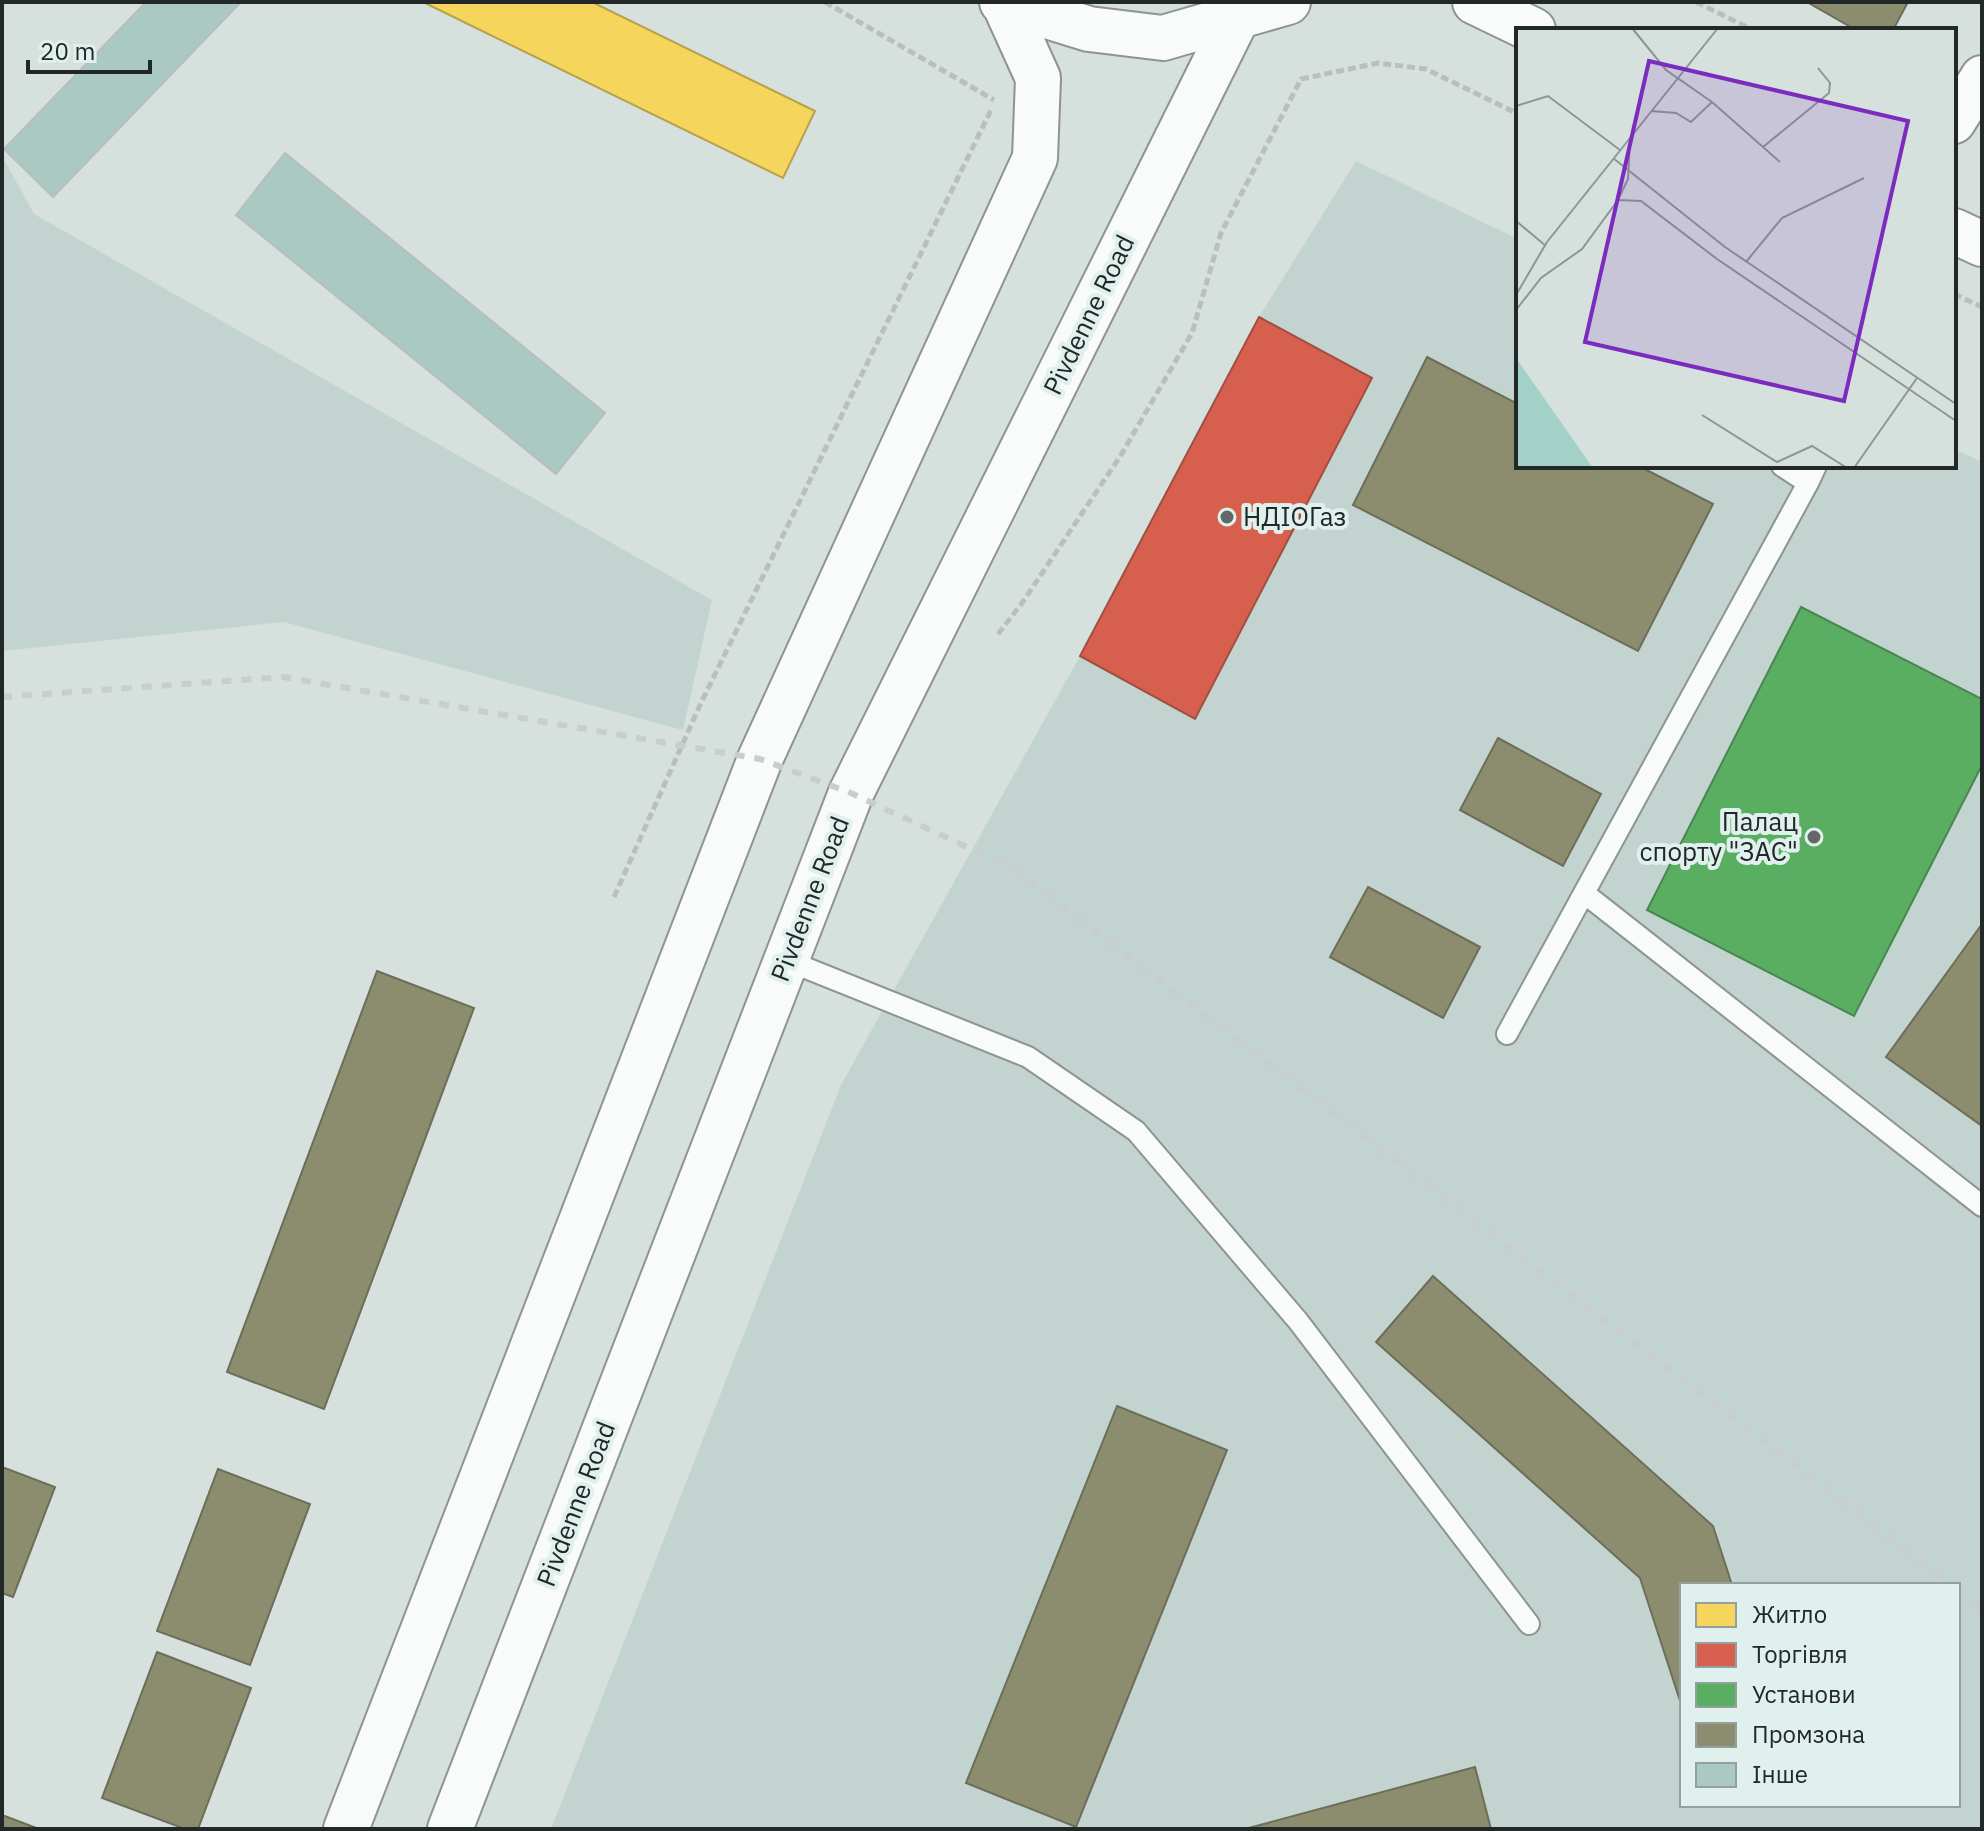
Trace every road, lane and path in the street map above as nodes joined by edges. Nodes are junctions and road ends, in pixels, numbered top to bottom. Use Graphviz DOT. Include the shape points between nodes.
graph roads {
  1 [pos="825,2"];
  2 [pos="1288,2"];
  3 [pos="1475,2"];
  4 [pos="1696,2"];
  5 [pos="1003,3"];
  6 [pos="1240,9"];
  7 [pos="1529,28"];
  8 [pos="1749,28"];
  9 [pos="1982,77"];
  10 [pos="1516,113"];
  11 [pos="1956,119"];
  12 [pos="1956,232"];
  13 [pos="1982,244"];
  14 [pos="1956,295"];
  15 [pos="1982,307"];
  16 [pos="1790,468"];
  17 [pos="1812,474"];
  18 [pos="998,634"];
  19 [pos="1584,893"];
  20 [pos="614,897"];
  21 [pos="786,960"];
  22 [pos="1507,1034"];
  23 [pos="1982,1206"];
  24 [pos="1529,1624"];
  25 [pos="346,1829"];
  26 [pos="450,1829"];
  1 -- 20 [label="path" via="996,101 700,705"];
  2 -- 6 [label="main road"];
  3 -- 7 [label="main road"];
  4 -- 8 [label="path"];
  5 -- 6 [label="main road" via="1089,29 1163,38"];
  5 -- 25 [label="main road" via="1038,78 1035,158 760,759"];
  6 -- 21 [label="main road, Pivdenne Road" via="851,793"];
  9 -- 11 [label="street"];
  10 -- 18 [label="path" via="1426,69 1378,63 1301,79 1221,233 1192,333 1121,455"];
  12 -- 13 [label="main road"];
  14 -- 15 [label="path"];
  16 -- 17 [label="lane"];
  17 -- 19 [label="lane"];
  19 -- 22 [label="lane"];
  19 -- 23 [label="lane"];
  21 -- 24 [label="lane" via="1028,1057 1136,1131 1298,1321"];
  21 -- 26 [label="main road, Pivdenne Road"];
}
